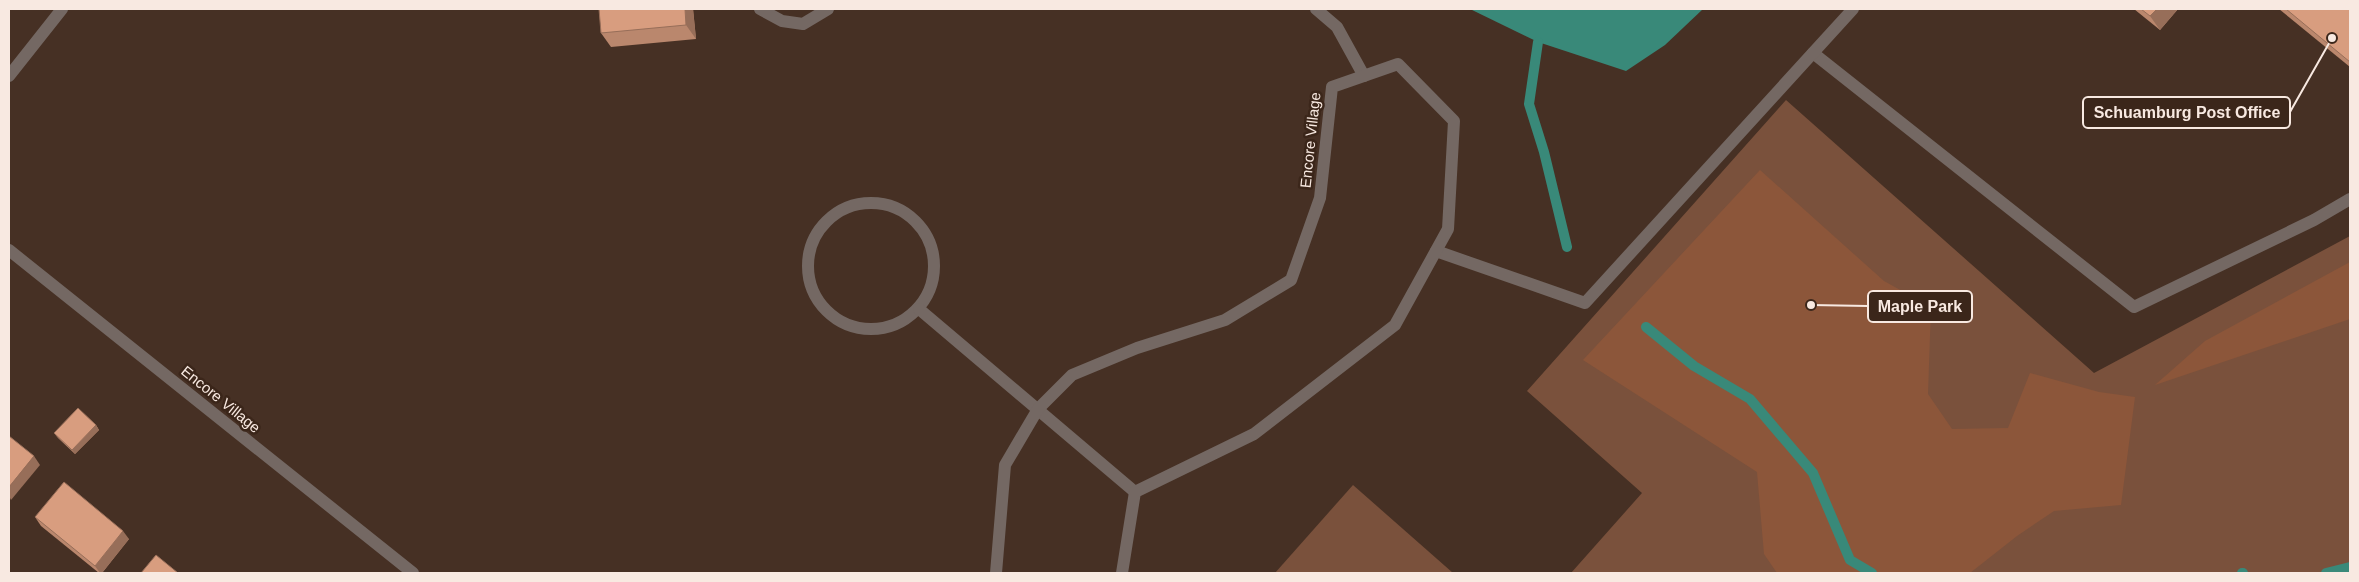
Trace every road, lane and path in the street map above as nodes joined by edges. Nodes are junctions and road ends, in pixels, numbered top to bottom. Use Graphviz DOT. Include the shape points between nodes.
graph roads {
  1 [pos="62,9"];
  2 [pos="760,9"];
  3 [pos="828,9"];
  4 [pos="1316,9"];
  5 [pos="1853,9"];
  6 [pos="1813,53"];
  7 [pos="9,76"];
  8 [pos="1364,76"];
  9 [pos="2350,199"];
  10 [pos="9,250"];
  11 [pos="1436,251"];
  12 [pos="920,309"];
  13 [pos="1038,409"];
  14 [pos="1135,492"];
  15 [pos="413,573"];
  16 [pos="996,573"];
  17 [pos="1122,573"];
  1 -- 7 [label="lane"];
  2 -- 3 [label="lane" via="782,21 803,24"];
  4 -- 8 [label="lane" via="1337,27"];
  5 -- 6 [label="lane"];
  6 -- 9 [label="lane" via="2134,307 2314,220"];
  6 -- 11 [label="lane" via="1584,303"];
  8 -- 11 [label="lane, Encore Village" via="1398,64 1454,120 1448,229"];
  8 -- 13 [label="lane, Encore Village" via="1332,87 1320,198 1291,280 1224,320 1137,348 1072,375"];
  10 -- 15 [label="lane, Encore Village"];
  11 -- 14 [label="lane, Encore Village" via="1395,325 1254,434"];
  12 -- 12 [label="lane" via="930,292 934,252 926,233 913,218 896,207 876,202 856,204 838,212 821,226 811,246 808,267 812,289 823,308 839,322 860,329 882,330 902,322"];
  12 -- 13 [label="lane"];
  13 -- 14 [label="lane"];
  13 -- 16 [label="lane, Encore Village" via="1005,465"];
  14 -- 17 [label="lane"];
}
